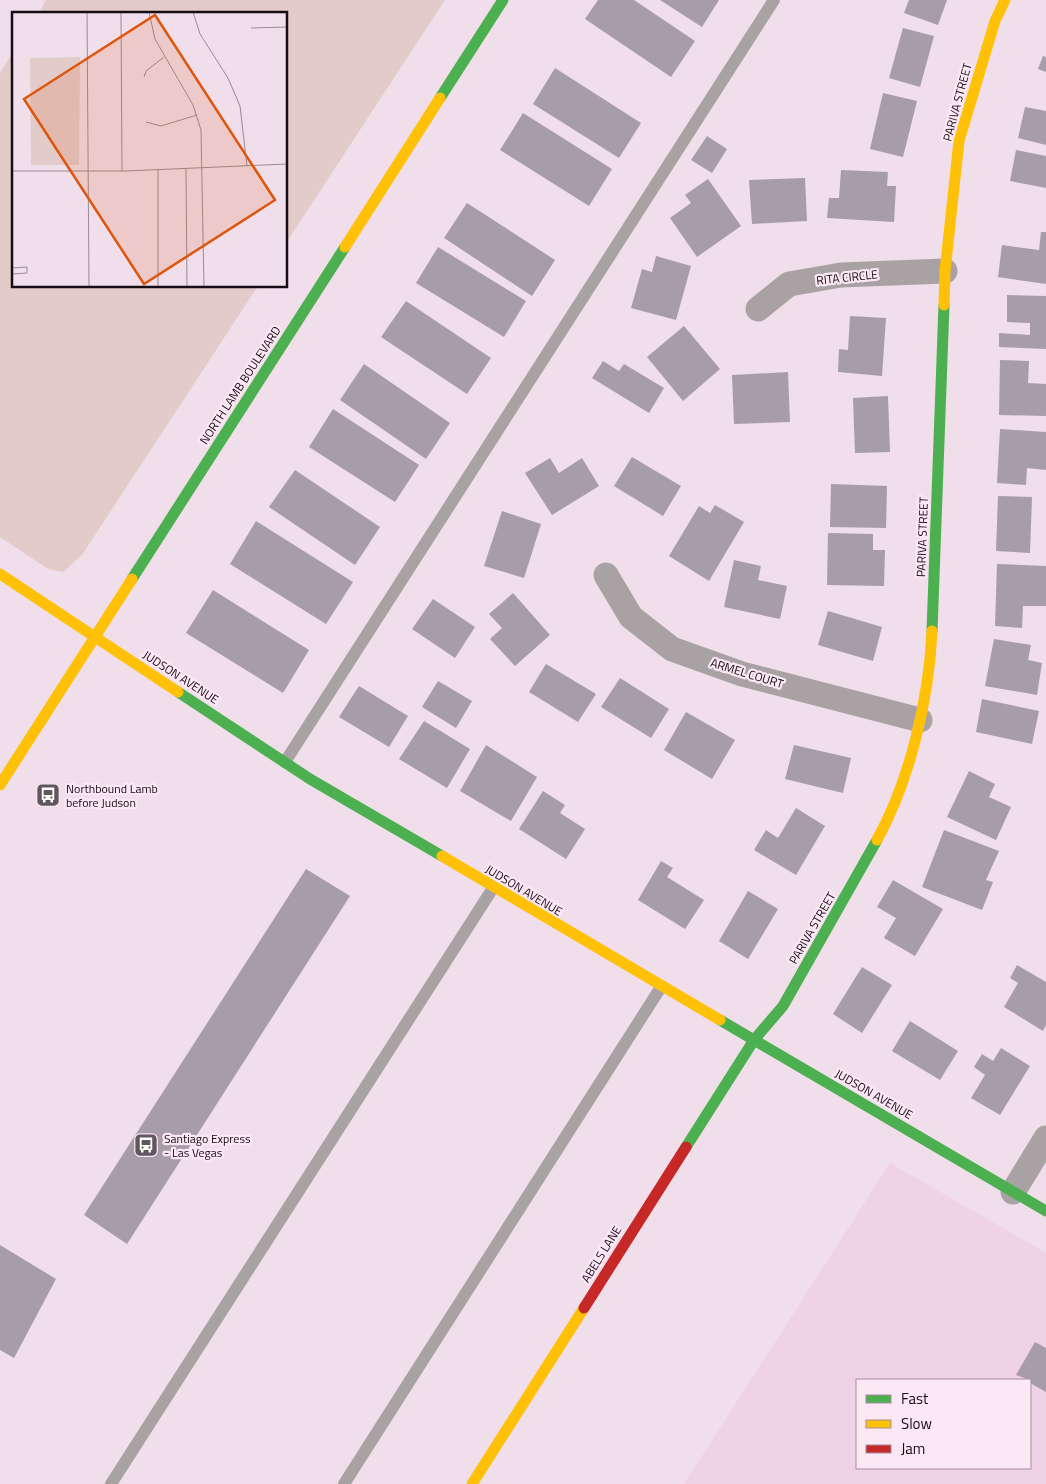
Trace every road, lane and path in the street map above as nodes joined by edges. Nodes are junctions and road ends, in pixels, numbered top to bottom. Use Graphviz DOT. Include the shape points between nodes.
graph roads {
  1 [pos="503,0"];
  2 [pos="774,0"];
  3 [pos="1005,0"];
  4 [pos="945,270"];
  5 [pos="758,309"];
  6 [pos="0,574"];
  7 [pos="606,575"];
  8 [pos="95,637"];
  9 [pos="920,720"];
  10 [pos="285,762"];
  11 [pos="0,786"];
  12 [pos="493,888"];
  13 [pos="661,987"];
  14 [pos="754,1040"];
  15 [pos="1046,1138"];
  16 [pos="1014,1192"];
  17 [pos="1046,1211"];
  18 [pos="111,1484"];
  19 [pos="344,1484"];
  20 [pos="472,1484"];
  1 -- 8 [label="street, NORTH LAMB BOULEVARD"];
  2 -- 10 [label="lane"];
  3 -- 4 [label="street, PARIVA STREET" via="995,21 959,141"];
  4 -- 5 [label="street, RITA CIRCLE" via="841,275 789,284"];
  4 -- 9 [label="street, PARIVA STREET" via="931,650"];
  6 -- 8 [label="street, JUDSON AVENUE"];
  7 -- 9 [label="street, ARMEL COURT" via="631,617 672,649 742,674"];
  8 -- 10 [label="street, JUDSON AVENUE"];
  8 -- 11 [label="street, NORTH LAMB BOULEVARD"];
  9 -- 14 [label="street, PARIVA STREET" via="888,820 783,1006"];
  10 -- 12 [label="street, JUDSON AVENUE"];
  12 -- 13 [label="street, JUDSON AVENUE"];
  12 -- 18 [label="lane"];
  13 -- 14 [label="street, JUDSON AVENUE"];
  13 -- 19 [label="lane"];
  14 -- 16 [label="street, JUDSON AVENUE"];
  14 -- 20 [label="street, ABELS LANE"];
  15 -- 16 [label="street"];
  16 -- 17 [label="street, JUDSON AVENUE"];
}
